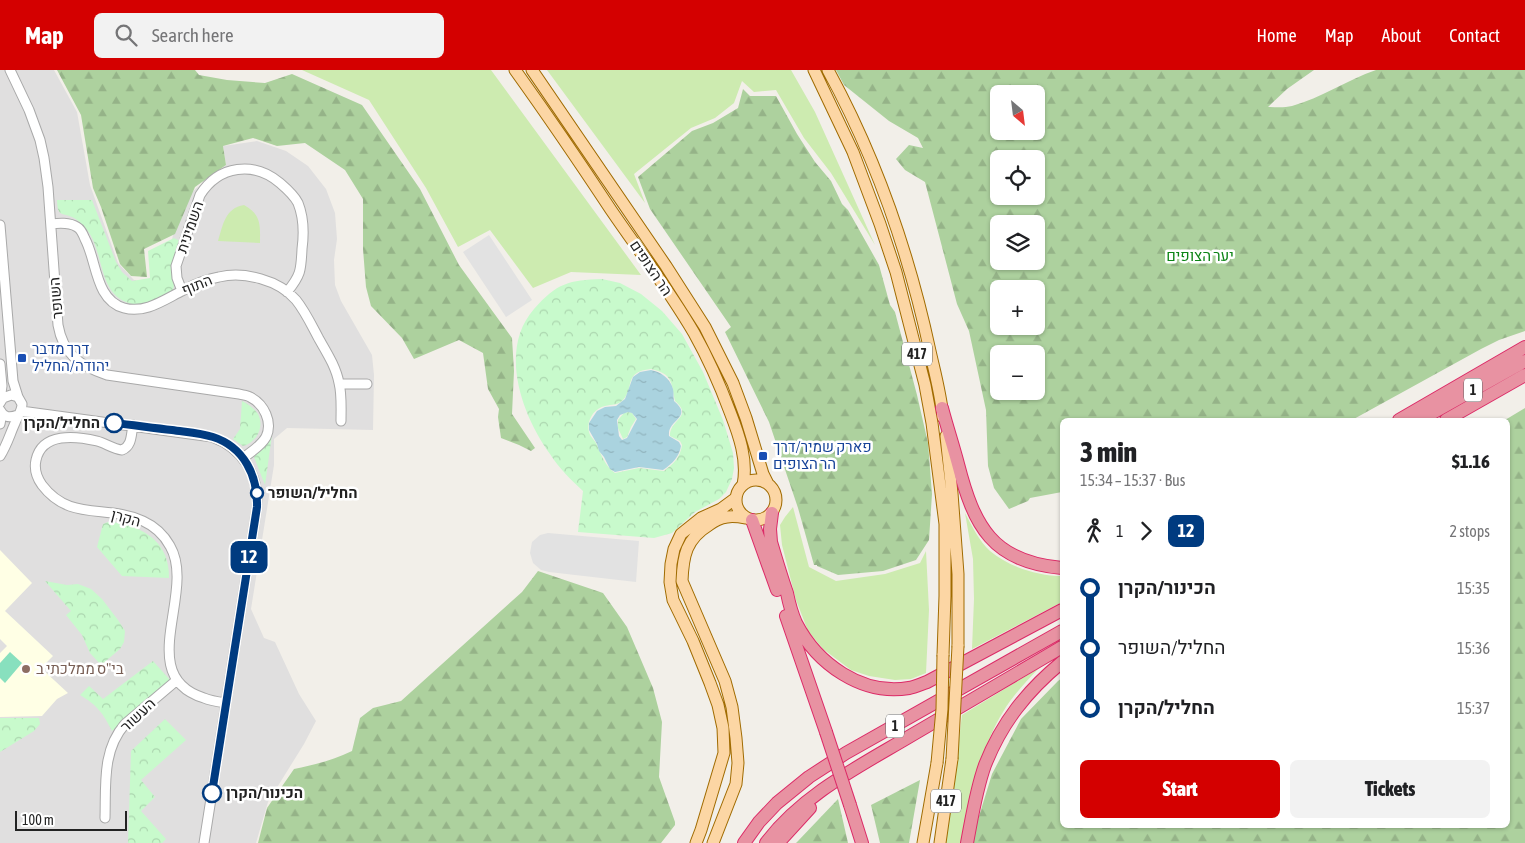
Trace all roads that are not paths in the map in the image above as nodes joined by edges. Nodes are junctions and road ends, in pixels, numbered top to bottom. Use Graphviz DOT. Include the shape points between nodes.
graph roads {
  1 [pos="10,70"];
  2 [pos="515,70"];
  3 [pos="532,70"];
  4 [pos="814,70"];
  5 [pos="828,70"];
  6 [pos="51,224"];
  7 [pos="0,225"];
  8 [pos="182,291"];
  9 [pos="287,292"];
  10 [pos="1525,347"];
  11 [pos="1525,361"];
  12 [pos="0,364"];
  13 [pos="1525,375"];
  14 [pos="1464,382"];
  15 [pos="340,384"];
  16 [pos="367,384"];
  17 [pos="18,397"];
  18 [pos="0,402"];
  19 [pos="942,408"];
  20 [pos="1,412"];
  21 [pos="20,413"];
  22 [pos="1393,418"];
  23 [pos="1402,418"];
  24 [pos="1424,418"];
  25 [pos="1450,418"];
  26 [pos="341,421"];
  27 [pos="0,424"];
  28 [pos="133,425"];
  29 [pos="0,456"];
  30 [pos="243,458"];
  31 [pos="768,484"];
  32 [pos="743,485"];
  33 [pos="736,498"];
  34 [pos="772,513"];
  35 [pos="749,519"];
  36 [pos="1060,568"];
  37 [pos="1060,611"];
  38 [pos="1060,632"];
  39 [pos="1060,648"];
  40 [pos="1060,664"];
  41 [pos="177,680"];
  42 [pos="226,703"];
  43 [pos="836,782"];
  44 [pos="105,818"];
  45 [pos="204,843"];
  46 [pos="696,843"];
  47 [pos="713,843"];
  48 [pos="744,843"];
  49 [pos="766,843"];
  50 [pos="778,843"];
  51 [pos="862,843"];
  52 [pos="923,843"];
  53 [pos="940,843"];
  54 [pos="967,843"];
  1 -- 6 [label="street, השופר" via="40,140"];
  2 -- 32 [label="main road, הר הצופים" via="694,333 721,388 743,449"];
  3 -- 31 [label="main road, הר הצופים" via="705,327 733,383"];
  4 -- 52 [label="main road, 417, bridge" via="854,152 896,272 925,385 933,432 945,524 945,596 942,709 937,763"];
  5 -- 19 [label="main road, 417" via="873,163 900,236 925,327"];
  6 -- 8 [label="street, התוף" via="71,224 82,232 102,290 116,305 140,310"];
  6 -- 30 [label="street, השופר" via="60,334 74,358 91,370 107,375 250,397 265,412 268,432 260,445"];
  7 -- 17 [label="street" via="13,381"];
  8 -- 9 [label="street, התוף" via="209,279 230,275 263,280"];
  8 -- 9 [label="street, השמינית" via="176,266 200,195 220,176 248,169 259,170 277,180 292,194 300,210 303,227 301,268"];
  9 -- 15 [label="street, התוף" via="306,315 332,360"];
  10 -- 14 [label="highway"];
  11 -- 24 [label="highway, 1"];
  12 -- 18 [label="street"];
  13 -- 25 [label="highway, 1"];
  14 -- 22 [label="highway"];
  14 -- 23 [label="highway"];
  15 -- 16 [label="street"];
  15 -- 26 [label="street, התוף"];
  17 -- 18 [label="street" via="6,395"];
  17 -- 21 [label="street" via="22,404"];
  19 -- 36 [label="highway" via="963,487 982,528 996,544 1012,555 1045,567"];
  19 -- 53 [label="main road, 417, bridge" via="958,574 958,646 952,759"];
  20 -- 21 [label="street" via="9,418"];
  20 -- 27 [label="street"];
  21 -- 28 [label="street"];
  21 -- 29 [label="street"];
  28 -- 30 [label="street" via="212,437 227,444"];
  28 -- 41 [label="street, הקרן" via="130,443 122,450 93,440 65,437 52,440 39,451 35,470 40,482 61,502 75,508 133,517 149,524 167,541 178,568 168,656"];
  30 -- 42 [label="street" via="256,482 257,507"];
  31 -- 32 [label="main road" via="756,480"];
  31 -- 34 [label="main road" via="776,494"];
  32 -- 33 [label="main road"];
  33 -- 35 [label="main road" via="738,509"];
  33 -- 46 [label="main road" via="681,534 671,564 673,600 710,683 723,728 724,753"];
  34 -- 35 [label="main road" via="763,519"];
  34 -- 37 [label="highway" via="771,542 796,623 817,654 831,666 865,684 900,689 927,682"];
  35 -- 47 [label="main road" via="728,517 700,531 691,540 682,565 682,581 725,681 736,738 736,784"];
  35 -- 51 [label="highway, bridge" via="758,535"];
  38 -- 48 [label="highway, 1" via="809,777 759,822"];
  39 -- 43 [label="highway"];
  40 -- 54 [label="highway" via="1025,697 994,745 980,784"];
  41 -- 42 [label="street" via="197,696"];
  41 -- 44 [label="street, העשור" via="118,732 106,766"];
  42 -- 45 [label="street"];
  43 -- 49 [label="highway" via="788,817"];
  43 -- 50 [label="highway"];
}
